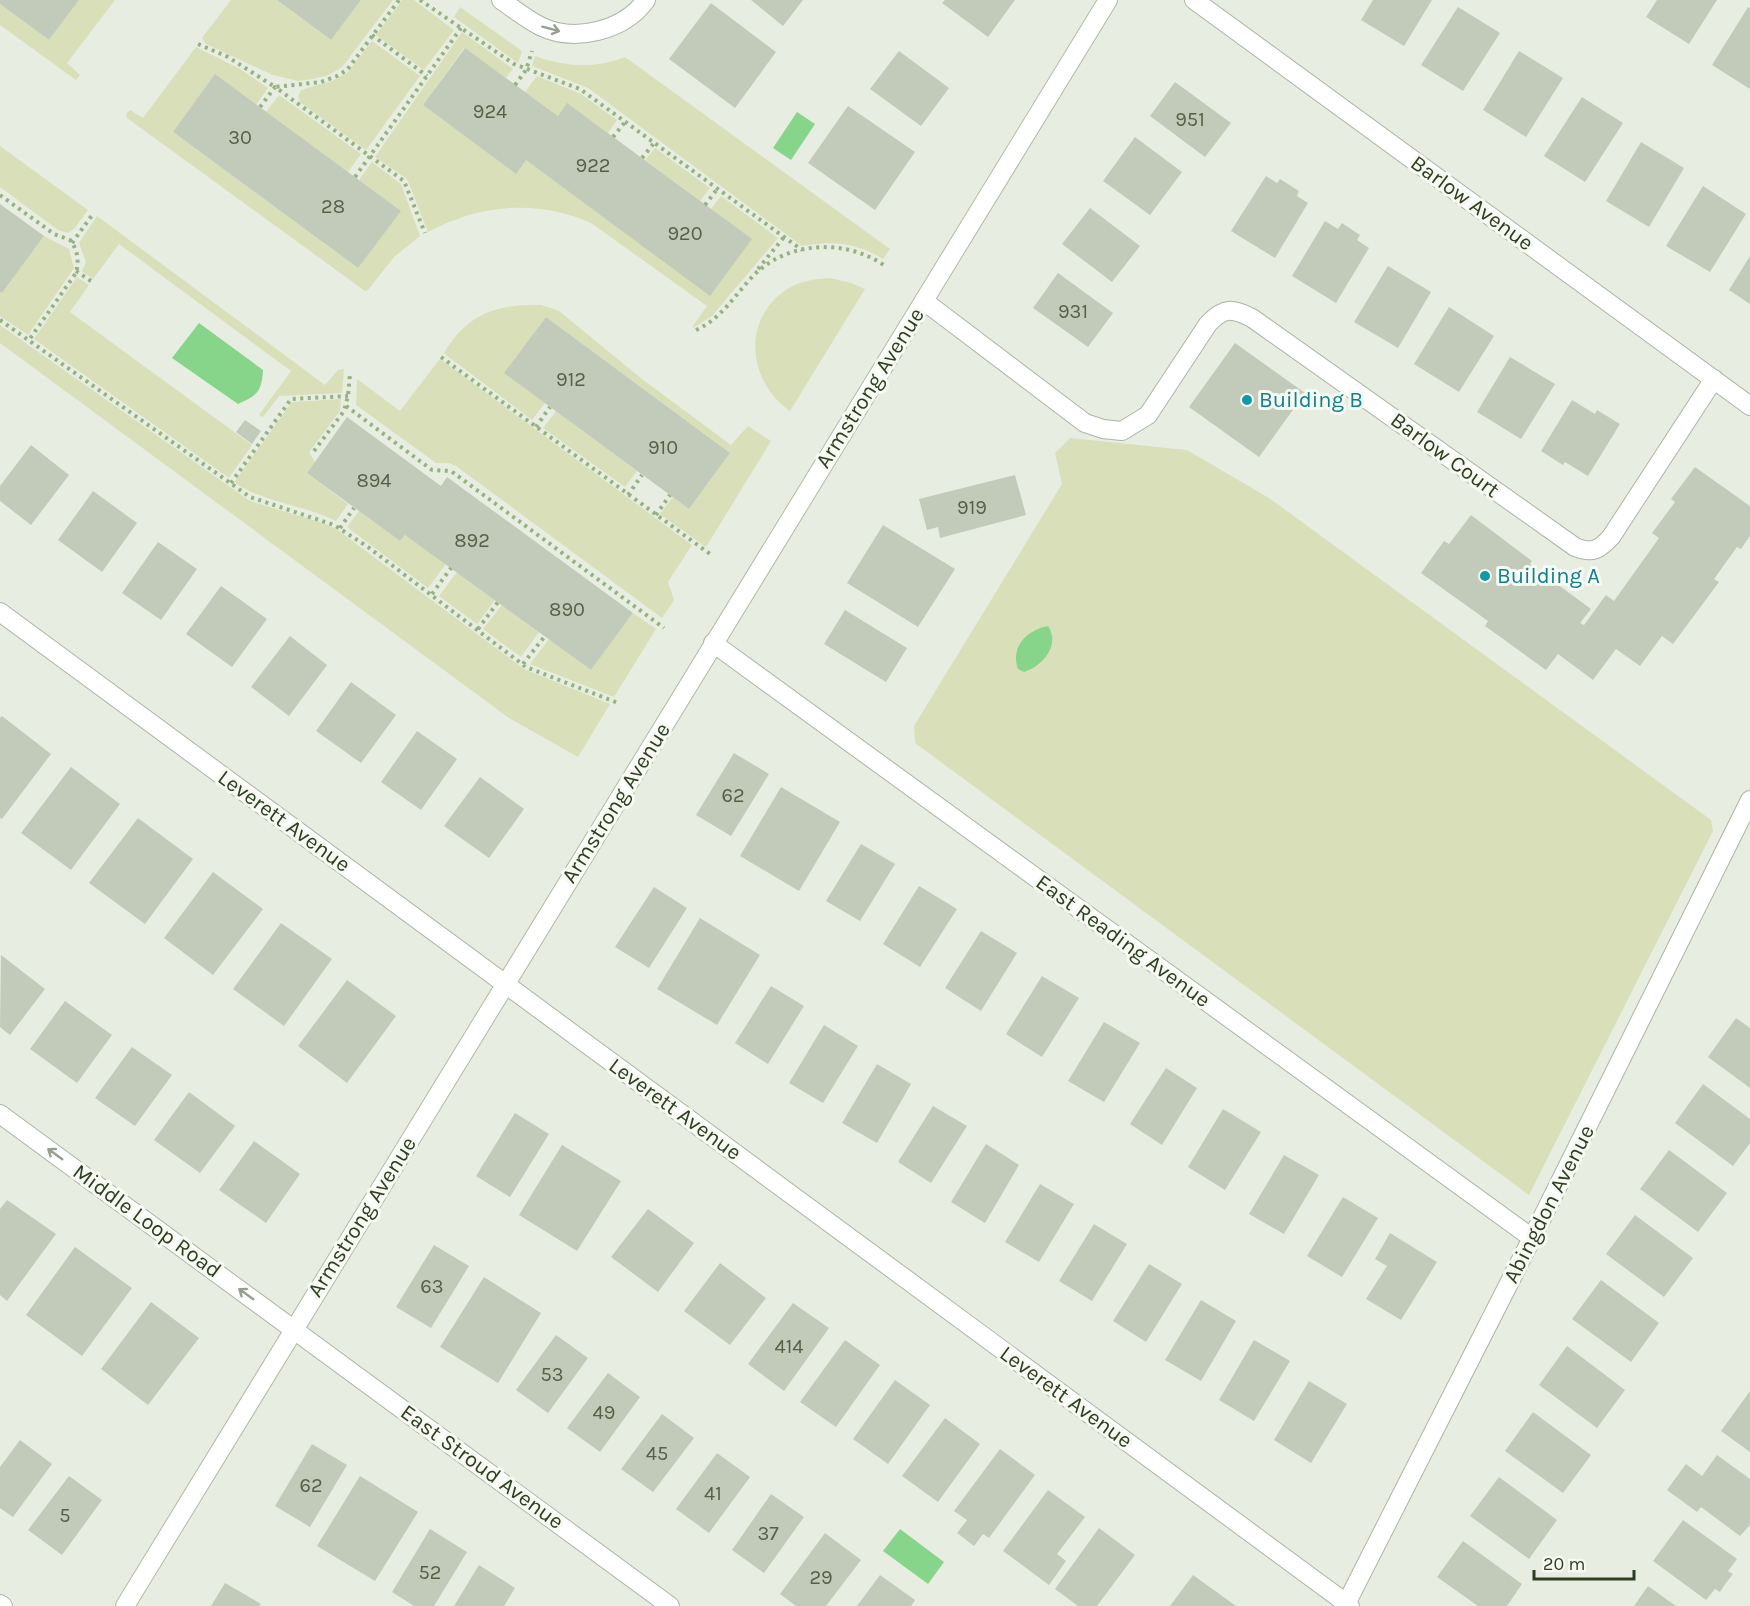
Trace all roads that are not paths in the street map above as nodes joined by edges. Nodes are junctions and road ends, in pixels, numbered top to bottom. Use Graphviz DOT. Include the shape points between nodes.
graph roads {
  1 [pos="501,0"];
  2 [pos="645,0"];
  3 [pos="1108,0"];
  4 [pos="1194,0"];
  5 [pos="924,300"];
  6 [pos="1714,380"];
  7 [pos="1750,406"];
  8 [pos="0,612"];
  9 [pos="713,643"];
  10 [pos="1750,800"];
  11 [pos="505,984"];
  12 [pos="0,1114"];
  13 [pos="1532,1238"];
  14 [pos="293,1328"];
  15 [pos="1347,1605"];
  16 [pos="125,1606"];
  17 [pos="670,1606"];
  1 -- 2 [label="street, one-way" via="542,27 568,34 596,32 623,21"];
  3 -- 5 [label="street, Armstrong Avenue"];
  4 -- 6 [label="street, Barlow Avenue"];
  5 -- 6 [label="street, Barlow Court" via="1085,423 1122,431 1148,415 1216,315 1226,310 1238,311 1584,551 1594,551 1611,537"];
  5 -- 9 [label="street, Armstrong Avenue"];
  6 -- 7 [label="street, Barlow Avenue"];
  8 -- 11 [label="street, Leverett Avenue"];
  9 -- 11 [label="street, Armstrong Avenue"];
  9 -- 13 [label="street, East Reading Avenue"];
  10 -- 13 [label="street, Abingdon Avenue"];
  11 -- 14 [label="street, Armstrong Avenue"];
  11 -- 15 [label="street, Leverett Avenue"];
  14 -- 12 [label="street, Middle Loop Road, one-way"];
  13 -- 15 [label="street, Abingdon Avenue"];
  14 -- 16 [label="street, Armstrong Avenue"];
  14 -- 17 [label="street, East Stroud Avenue"];
}
